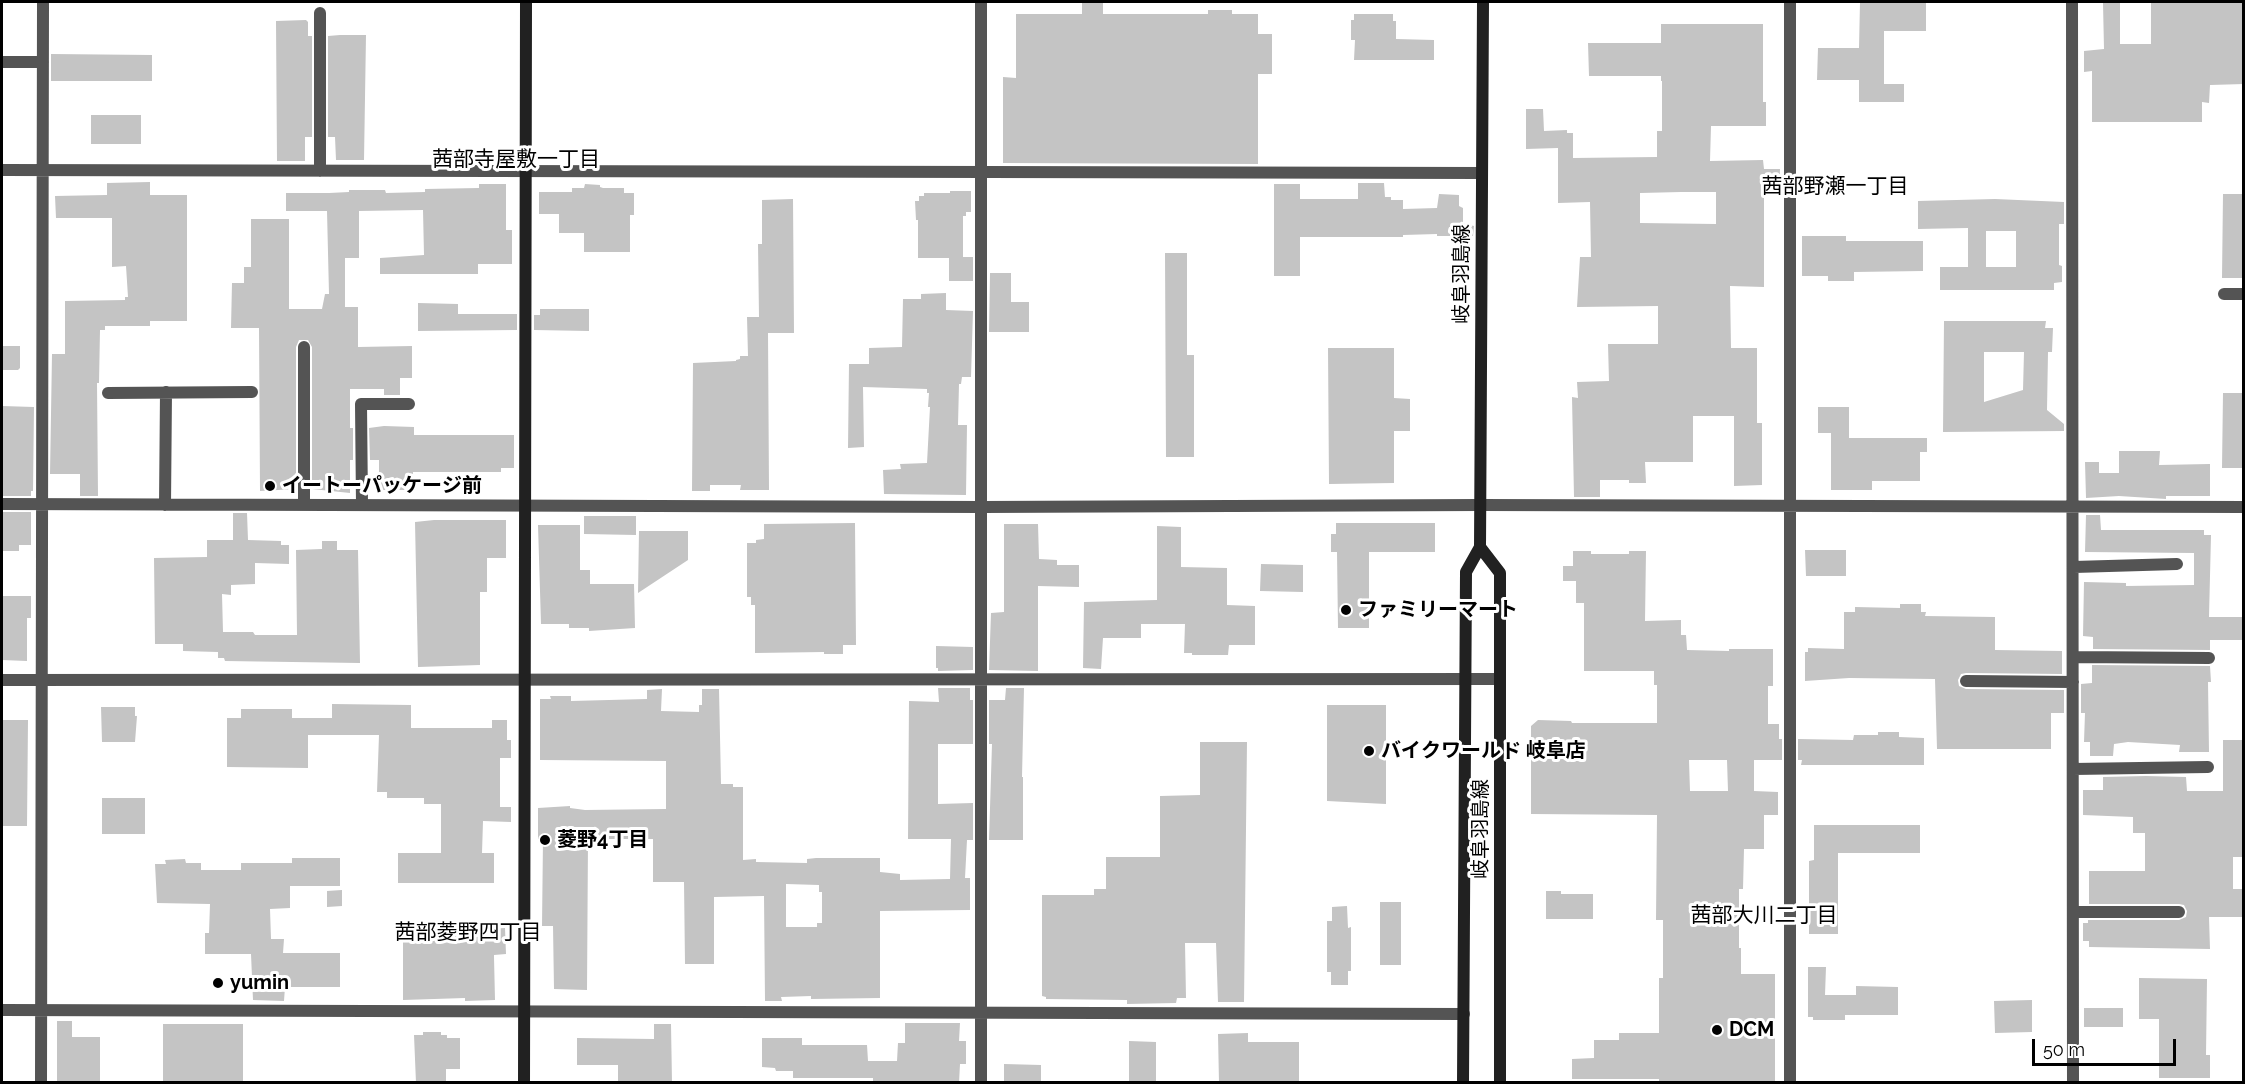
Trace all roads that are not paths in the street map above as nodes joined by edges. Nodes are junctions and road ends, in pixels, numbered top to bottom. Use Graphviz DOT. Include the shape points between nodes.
graph roads {
  1 [pos="43,2"];
  2 [pos="526,2"];
  3 [pos="981,2"];
  4 [pos="1484,2"];
  5 [pos="1791,2"];
  6 [pos="2073,2"];
  7 [pos="320,13"];
  8 [pos="2,62"];
  9 [pos="43,62"];
  10 [pos="2,170"];
  11 [pos="42,171"];
  12 [pos="320,171"];
  13 [pos="526,172"];
  14 [pos="981,173"];
  15 [pos="1482,173"];
  16 [pos="2224,294"];
  17 [pos="2244,294"];
  18 [pos="304,347"];
  19 [pos="166,392"];
  20 [pos="252,392"];
  21 [pos="108,393"];
  22 [pos="409,404"];
  23 [pos="2,504"];
  24 [pos="42,504"];
  25 [pos="165,505"];
  26 [pos="304,505"];
  27 [pos="1480,505"];
  28 [pos="362,506"];
  29 [pos="526,506"];
  30 [pos="982,507"];
  31 [pos="1791,507"];
  32 [pos="2244,507"];
  33 [pos="2074,508"];
  34 [pos="1480,547"];
  35 [pos="2176,564"];
  36 [pos="2074,567"];
  37 [pos="2073,657"];
  38 [pos="2210,658"];
  39 [pos="981,679"];
  40 [pos="1466,679"];
  41 [pos="1500,679"];
  42 [pos="2,680"];
  43 [pos="40,680"];
  44 [pos="526,680"];
  45 [pos="1966,681"];
  46 [pos="2073,682"];
  47 [pos="2208,767"];
  48 [pos="2073,769"];
  49 [pos="2073,912"];
  50 [pos="2178,912"];
  51 [pos="2,1011"];
  52 [pos="41,1011"];
  53 [pos="525,1013"];
  54 [pos="981,1014"];
  55 [pos="1464,1014"];
  56 [pos="41,1083"];
  57 [pos="524,1083"];
  58 [pos="981,1083"];
  59 [pos="1463,1083"];
  60 [pos="1500,1083"];
  61 [pos="1790,1083"];
  62 [pos="2073,1083"];
  1 -- 9 [label="street"];
  2 -- 13 [label="main road"];
  3 -- 14 [label="street"];
  4 -- 15 [label="main road, 岐阜羽島線"];
  5 -- 31 [label="street"];
  6 -- 33 [label="street"];
  7 -- 12 [label="street"];
  8 -- 9 [label="street"];
  9 -- 11 [label="street"];
  10 -- 11 [label="street"];
  11 -- 12 [label="street"];
  11 -- 24 [label="street"];
  12 -- 13 [label="street"];
  13 -- 14 [label="street"];
  13 -- 29 [label="main road"];
  14 -- 15 [label="street"];
  14 -- 30 [label="street"];
  15 -- 27 [label="main road, 岐阜羽島線"];
  16 -- 17 [label="street"];
  18 -- 26 [label="street"];
  19 -- 20 [label="street"];
  19 -- 21 [label="street"];
  19 -- 25 [label="street"];
  22 -- 28 [label="street" via="361,404"];
  23 -- 24 [label="street"];
  24 -- 25 [label="street"];
  24 -- 43 [label="street"];
  25 -- 26 [label="street"];
  26 -- 28 [label="street"];
  27 -- 30 [label="street"];
  27 -- 31 [label="street"];
  27 -- 34 [label="main road, 岐阜羽島線"];
  28 -- 29 [label="street"];
  29 -- 30 [label="street"];
  29 -- 44 [label="main road"];
  30 -- 39 [label="street"];
  31 -- 33 [label="street"];
  31 -- 61 [label="street"];
  32 -- 33 [label="street"];
  33 -- 36 [label="street"];
  34 -- 40 [label="main road, 岐阜羽島線" via="1466,572"];
  34 -- 41 [label="main road, 岐阜羽島線" via="1500,573"];
  35 -- 36 [label="street"];
  36 -- 37 [label="street"];
  37 -- 38 [label="street"];
  37 -- 46 [label="street"];
  39 -- 40 [label="street"];
  39 -- 44 [label="street"];
  39 -- 54 [label="street"];
  40 -- 41 [label="street"];
  40 -- 55 [label="main road, 岐阜羽島線"];
  41 -- 60 [label="main road, 岐阜羽島線"];
  42 -- 43 [label="street"];
  43 -- 44 [label="street"];
  43 -- 52 [label="street"];
  44 -- 53 [label="main road"];
  45 -- 46 [label="street"];
  46 -- 48 [label="street"];
  47 -- 48 [label="street"];
  48 -- 49 [label="street"];
  49 -- 50 [label="street"];
  49 -- 62 [label="street"];
  51 -- 52 [label="street"];
  52 -- 53 [label="street"];
  52 -- 56 [label="street"];
  53 -- 54 [label="street"];
  53 -- 57 [label="main road"];
  54 -- 55 [label="street"];
  54 -- 58 [label="street"];
  55 -- 59 [label="main road, 岐阜羽島線"];
}
